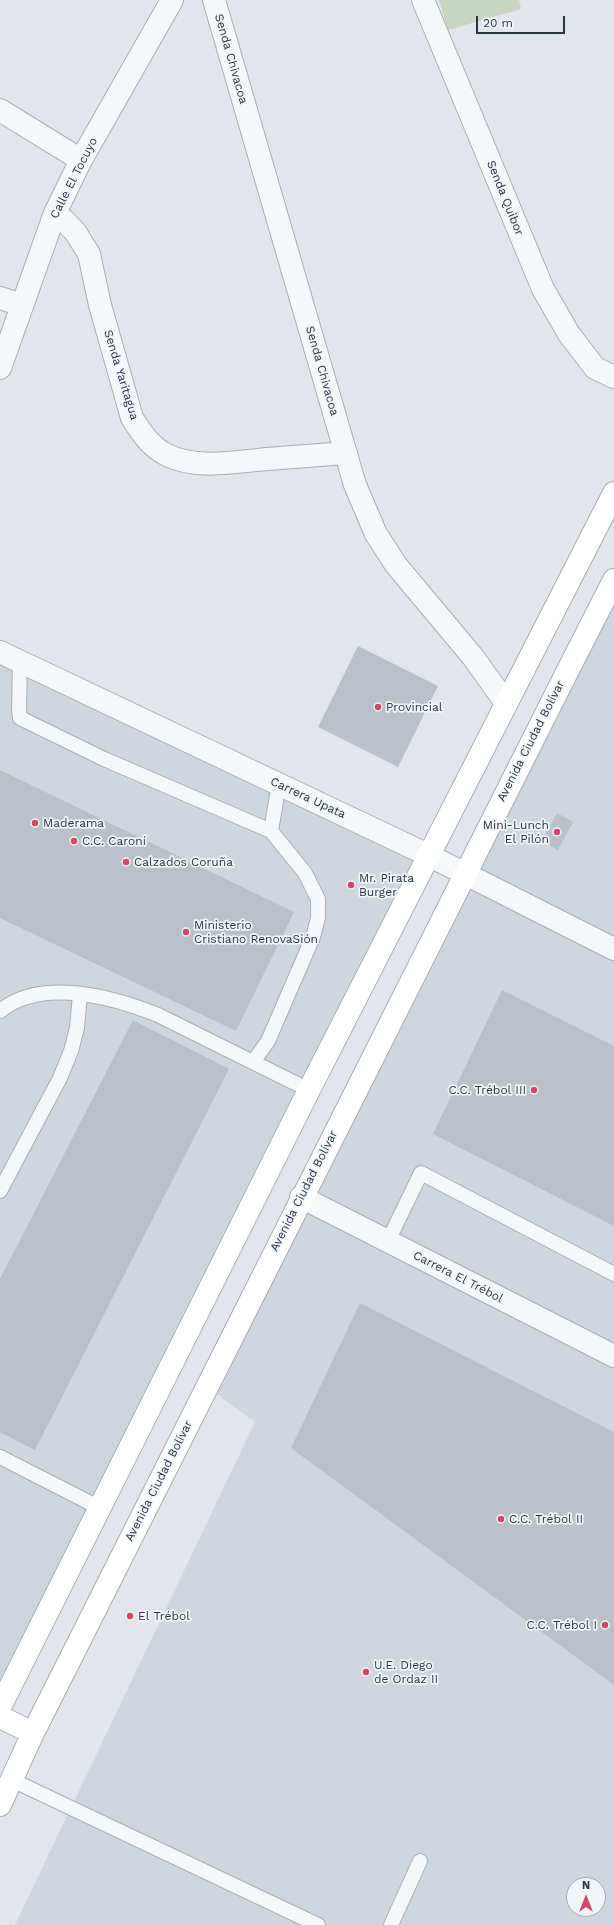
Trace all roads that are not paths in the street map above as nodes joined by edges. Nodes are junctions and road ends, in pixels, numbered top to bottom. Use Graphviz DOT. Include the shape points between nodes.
graph roads {
  1 [pos="214,0"];
  2 [pos="423,0"];
  3 [pos="169,1"];
  4 [pos="0,110"];
  5 [pos="81,160"];
  6 [pos="55,213"];
  7 [pos="0,298"];
  8 [pos="22,305"];
  9 [pos="0,368"];
  10 [pos="614,377"];
  11 [pos="346,453"];
  12 [pos="614,493"];
  13 [pos="614,580"];
  14 [pos="0,652"];
  15 [pos="20,661"];
  16 [pos="506,703"];
  17 [pos="279,784"];
  18 [pos="271,831"];
  19 [pos="428,855"];
  20 [pos="463,874"];
  21 [pos="614,949"];
  22 [pos="80,994"];
  23 [pos="0,1011"];
  24 [pos="253,1062"];
  25 [pos="309,1090"];
  26 [pos="0,1191"];
  27 [pos="301,1197"];
  28 [pos="388,1241"];
  29 [pos="614,1274"];
  30 [pos="614,1356"];
  31 [pos="0,1456"];
  32 [pos="100,1508"];
  33 [pos="0,1707"];
  34 [pos="0,1717"];
  35 [pos="33,1733"];
  36 [pos="6,1777"];
  37 [pos="0,1806"];
  38 [pos="420,1861"];
  39 [pos="318,1925"];
  40 [pos="391,1925"];
  1 -- 11 [label="street, Senda Chivacoa"];
  2 -- 10 [label="street, Senda Quibor" via="542,289 569,334 595,368"];
  3 -- 5 [label="street, Calle El Tocuyo"];
  4 -- 5 [label="street"];
  5 -- 6 [label="street, Calle El Tocuyo"];
  6 -- 8 [label="street, Calle El Tocuyo"];
  6 -- 11 [label="street, Senda Yaritagua" via="76,232 89,254 100,305 132,418 152,444 180,460 196,463"];
  7 -- 8 [label="street"];
  8 -- 9 [label="street, Calle El Tocuyo"];
  11 -- 16 [label="street, Senda Chivacoa" via="355,485 376,534 396,565 473,657"];
  12 -- 16 [label="street"];
  13 -- 20 [label="street, Avenida Ciudad Bolívar"];
  14 -- 15 [label="street, Carrera Upata"];
  15 -- 17 [label="street, Carrera Upata"];
  15 -- 18 [label="lane" via="20,718 104,759"];
  16 -- 19 [label="street"];
  17 -- 18 [label="lane"];
  17 -- 19 [label="street, Carrera Upata"];
  18 -- 24 [label="lane" via="305,873 318,899 318,918 313,937 271,1034"];
  19 -- 20 [label="street, Carrera Upata"];
  19 -- 25 [label="street"];
  20 -- 21 [label="street, Carrera Upata"];
  20 -- 27 [label="street, Avenida Ciudad Bolívar"];
  22 -- 23 [label="lane" via="36,994 22,998"];
  22 -- 24 [label="lane" via="134,1005"];
  22 -- 26 [label="lane" via="77,1028 71,1051 60,1078"];
  24 -- 25 [label="lane"];
  25 -- 32 [label="street"];
  27 -- 28 [label="street, Carrera El Trébol"];
  27 -- 35 [label="street, Avenida Ciudad Bolívar"];
  28 -- 29 [label="lane" via="421,1173"];
  28 -- 30 [label="street, Carrera El Trébol"];
  31 -- 32 [label="lane"];
  32 -- 33 [label="street"];
  34 -- 35 [label="street"];
  35 -- 36 [label="street, Avenida Ciudad Bolívar"];
  36 -- 37 [label="street, Avenida Ciudad Bolívar"];
  36 -- 39 [label="lane"];
  38 -- 40 [label="lane"];
}
